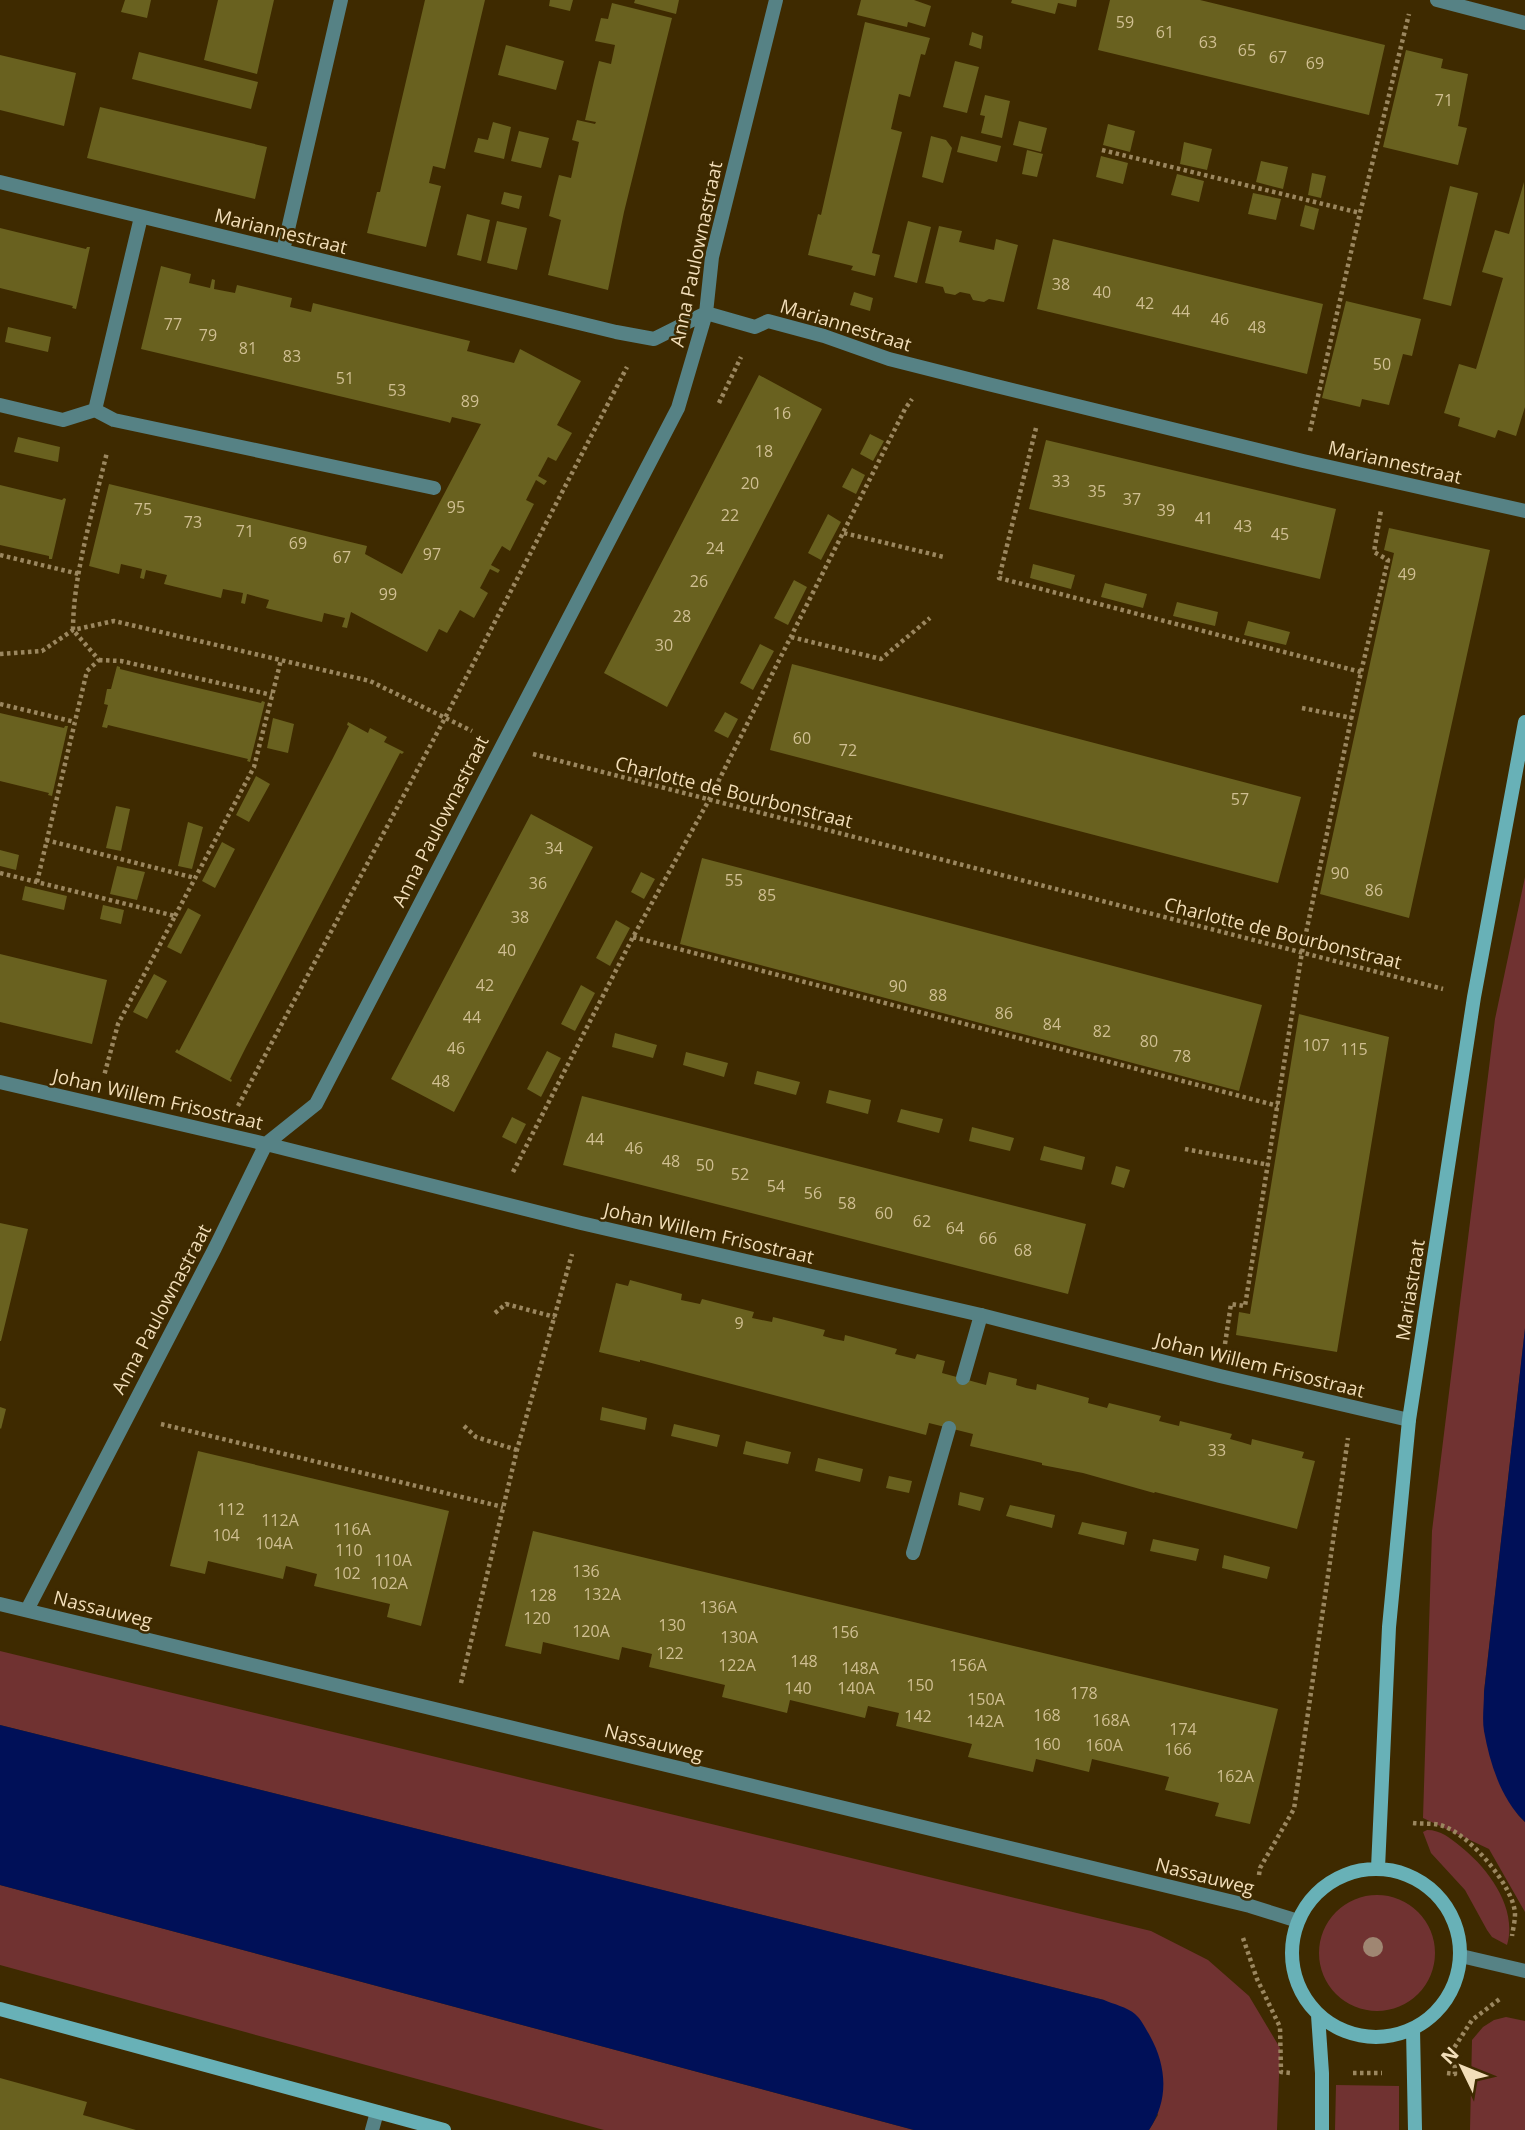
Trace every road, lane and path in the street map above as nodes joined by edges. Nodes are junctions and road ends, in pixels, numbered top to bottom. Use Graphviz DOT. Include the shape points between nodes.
graph roads {
  1 [pos="341,0"];
  2 [pos="776,0"];
  3 [pos="1437,0"];
  4 [pos="1409,13"];
  5 [pos="1525,23"];
  6 [pos="1102,150"];
  7 [pos="0,182"];
  8 [pos="1360,213"];
  9 [pos="141,217"];
  10 [pos="283,251"];
  11 [pos="706,313"];
  12 [pos="755,327"];
  13 [pos="642,336"];
  14 [pos="933,370"];
  15 [pos="1044,397"];
  16 [pos="719,403"];
  17 [pos="0,405"];
  18 [pos="95,410"];
  19 [pos="114,420"];
  20 [pos="1303,461"];
  21 [pos="1386,480"];
  22 [pos="433,488"];
  23 [pos="1525,511"];
  24 [pos="844,533"];
  25 [pos="0,555"];
  26 [pos="944,557"];
  27 [pos="79,574"];
  28 [pos="930,618"];
  29 [pos="73,630"];
  30 [pos="791,636"];
  31 [pos="0,654"];
  32 [pos="99,660"];
  33 [pos="281,660"];
  34 [pos="1361,672"];
  35 [pos="272,695"];
  36 [pos="0,704"];
  37 [pos="1302,708"];
  38 [pos="445,718"];
  39 [pos="1352,718"];
  40 [pos="75,722"];
  41 [pos="1525,722"];
  42 [pos="502,745"];
  43 [pos="709,800"];
  44 [pos="47,840"];
  45 [pos="0,873"];
  46 [pos="195,878"];
  47 [pos="37,881"];
  48 [pos="175,916"];
  49 [pos="633,937"];
  50 [pos="1302,952"];
  51 [pos="1474,997"];
  52 [pos="0,1082"];
  53 [pos="96,1105"];
  54 [pos="1278,1106"];
  55 [pos="223,1135"];
  56 [pos="267,1144"];
  57 [pos="1185,1149"];
  58 [pos="1269,1165"];
  59 [pos="497,1203"];
  60 [pos="581,1223"];
  61 [pos="495,1313"];
  62 [pos="981,1315"];
  63 [pos="555,1317"];
  64 [pos="1220,1376"];
  65 [pos="963,1378"];
  66 [pos="131,1408"];
  67 [pos="1352,1408"];
  68 [pos="1409,1420"];
  69 [pos="464,1426"];
  70 [pos="949,1428"];
  71 [pos="517,1450"];
  72 [pos="503,1507"];
  73 [pos="913,1553"];
  74 [pos="0,1604"];
  75 [pos="27,1610"];
  76 [pos="453,1714"];
  77 [pos="1381,1821"];
  78 [pos="1378,1868"];
  79 [pos="1250,1906"];
  80 [pos="1298,1921"];
  81 [pos="1461,1956"];
  82 [pos="1507,1967"];
  83 [pos="1525,1971"];
  84 [pos="0,2009"];
  85 [pos="1318,2015"];
  86 [pos="1413,2029"];
  87 [pos="1322,2073"];
  88 [pos="1415,2073"];
  89 [pos="377,2112"];
  90 [pos="372,2130"];
  91 [pos="444,2130"];
  92 [pos="1322,2130"];
  93 [pos="1415,2130"];
  1 -- 10 [label="street"];
  2 -- 11 [label="street, Anna Paulownastraat" via="712,257"];
  3 -- 5 [label="street"];
  4 -- 8 [label="path"];
  6 -- 8 [label="path"];
  7 -- 9 [label="street, Mariannestraat"];
  8 -- 20 [label="path"];
  9 -- 10 [label="street, Mariannestraat"];
  9 -- 18 [label="street"];
  10 -- 13 [label="street, Mariannestraat"];
  11 -- 12 [label="street, Mariannestraat"];
  11 -- 13 [label="street, Mariannestraat" via="654,339"];
  11 -- 42 [label="street, Anna Paulownastraat" via="678,408"];
  12 -- 14 [label="street, Mariannestraat" via="768,321"];
  12 -- 16 [label="path"];
  13 -- 38 [label="path"];
  14 -- 15 [label="street, Mariannestraat"];
  14 -- 24 [label="path" via="905,408"];
  15 -- 20 [label="street, Mariannestraat"];
  15 -- 34 [label="path" via="999,578"];
  17 -- 18 [label="street" via="64,420"];
  18 -- 19 [label="street"];
  19 -- 22 [label="street"];
  19 -- 27 [label="path"];
  20 -- 21 [label="street, Mariannestraat"];
  21 -- 23 [label="street, Mariannestraat"];
  21 -- 34 [label="path" via="1374,552 1388,560"];
  24 -- 26 [label="path"];
  24 -- 30 [label="path"];
  25 -- 27 [label="path"];
  27 -- 29 [label="path"];
  28 -- 30 [label="path" via="881,660"];
  29 -- 31 [label="path, Charlotte de Bourbonstraat" via="42,651"];
  29 -- 32 [label="path"];
  29 -- 33 [label="path, Charlotte de Bourbonstraat" via="114,621"];
  30 -- 43 [label="path"];
  32 -- 35 [label="path"];
  32 -- 40 [label="path" via="87,671"];
  33 -- 35 [label="path"];
  33 -- 38 [label="path, Charlotte de Bourbonstraat" via="370,681"];
  34 -- 39 [label="path"];
  35 -- 46 [label="path" via="254,767"];
  36 -- 40 [label="path"];
  37 -- 39 [label="path"];
  38 -- 42 [label="path, Charlotte de Bourbonstraat"];
  38 -- 55 [label="path"];
  39 -- 50 [label="path"];
  40 -- 44 [label="path"];
  41 -- 51 [label="street, Mariastraat"];
  42 -- 43 [label="path, Charlotte de Bourbonstraat"];
  42 -- 56 [label="street, Anna Paulownastraat" via="316,1104"];
  43 -- 49 [label="path"];
  43 -- 50 [label="path, Charlotte de Bourbonstraat"];
  44 -- 46 [label="path"];
  44 -- 47 [label="path"];
  45 -- 47 [label="path"];
  46 -- 48 [label="path"];
  47 -- 48 [label="path"];
  48 -- 53 [label="path" via="118,1024"];
  49 -- 54 [label="path"];
  49 -- 59 [label="path"];
  50 -- 51 [label="path, Charlotte de Bourbonstraat"];
  50 -- 54 [label="path"];
  51 -- 68 [label="street, Mariastraat"];
  52 -- 53 [label="street, Johan Willem Frisostraat"];
  53 -- 55 [label="street, Johan Willem Frisostraat"];
  54 -- 58 [label="path"];
  55 -- 56 [label="street, Johan Willem Frisostraat"];
  56 -- 59 [label="street, Johan Willem Frisostraat"];
  56 -- 66 [label="street, Anna Paulownastraat"];
  57 -- 58 [label="path"];
  58 -- 64 [label="path" via="1245,1306 1231,1304"];
  59 -- 60 [label="street, Johan Willem Frisostraat"];
  60 -- 62 [label="street, Johan Willem Frisostraat"];
  60 -- 63 [label="path"];
  61 -- 63 [label="path" via="506,1304"];
  62 -- 64 [label="street, Johan Willem Frisostraat"];
  62 -- 65 [label="street"];
  63 -- 71 [label="path"];
  64 -- 67 [label="street, Johan Willem Frisostraat"];
  66 -- 72 [label="path" via="164,1426"];
  66 -- 75 [label="street, Anna Paulownastraat"];
  67 -- 68 [label="street, Johan Willem Frisostraat"];
  67 -- 79 [label="path" via="1294,1809 1261,1868"];
  68 -- 77 [label="street, Mariastraat" via="1389,1627"];
  69 -- 71 [label="path" via="476,1437"];
  70 -- 73 [label="street"];
  71 -- 72 [label="path"];
  72 -- 76 [label="path"];
  74 -- 75 [label="street, Nassauweg"];
  75 -- 76 [label="street, Nassauweg"];
  76 -- 79 [label="street, Nassauweg"];
  77 -- 78 [label="street, Mariastraat"];
  77 -- 82 [label="path" via="1442,1825 1488,1860 1516,1912"];
  78 -- 80 [label="street" via="1357,1870 1330,1883 1308,1903"];
  78 -- 81 [label="street" via="1411,1875 1438,1895 1456,1923"];
  79 -- 80 [label="street, Nassauweg"];
  79 -- 87 [label="path" via="1242,1939 1280,2027 1281,2072"];
  80 -- 85 [label="street" via="1292,1950 1295,1978"];
  81 -- 82 [label="street"];
  81 -- 86 [label="street" via="1452,1991 1429,2019"];
  82 -- 83 [label="street"];
  82 -- 88 [label="path" via="1504,1996 1472,2020 1454,2048 1455,2074"];
  84 -- 89 [label="street"];
  85 -- 86 [label="street" via="1363,2036"];
  85 -- 87 [label="street"];
  86 -- 88 [label="street"];
  87 -- 88 [label="path"];
  87 -- 92 [label="street"];
  88 -- 93 [label="street"];
  89 -- 90 [label="street"];
  89 -- 91 [label="street"];
}
